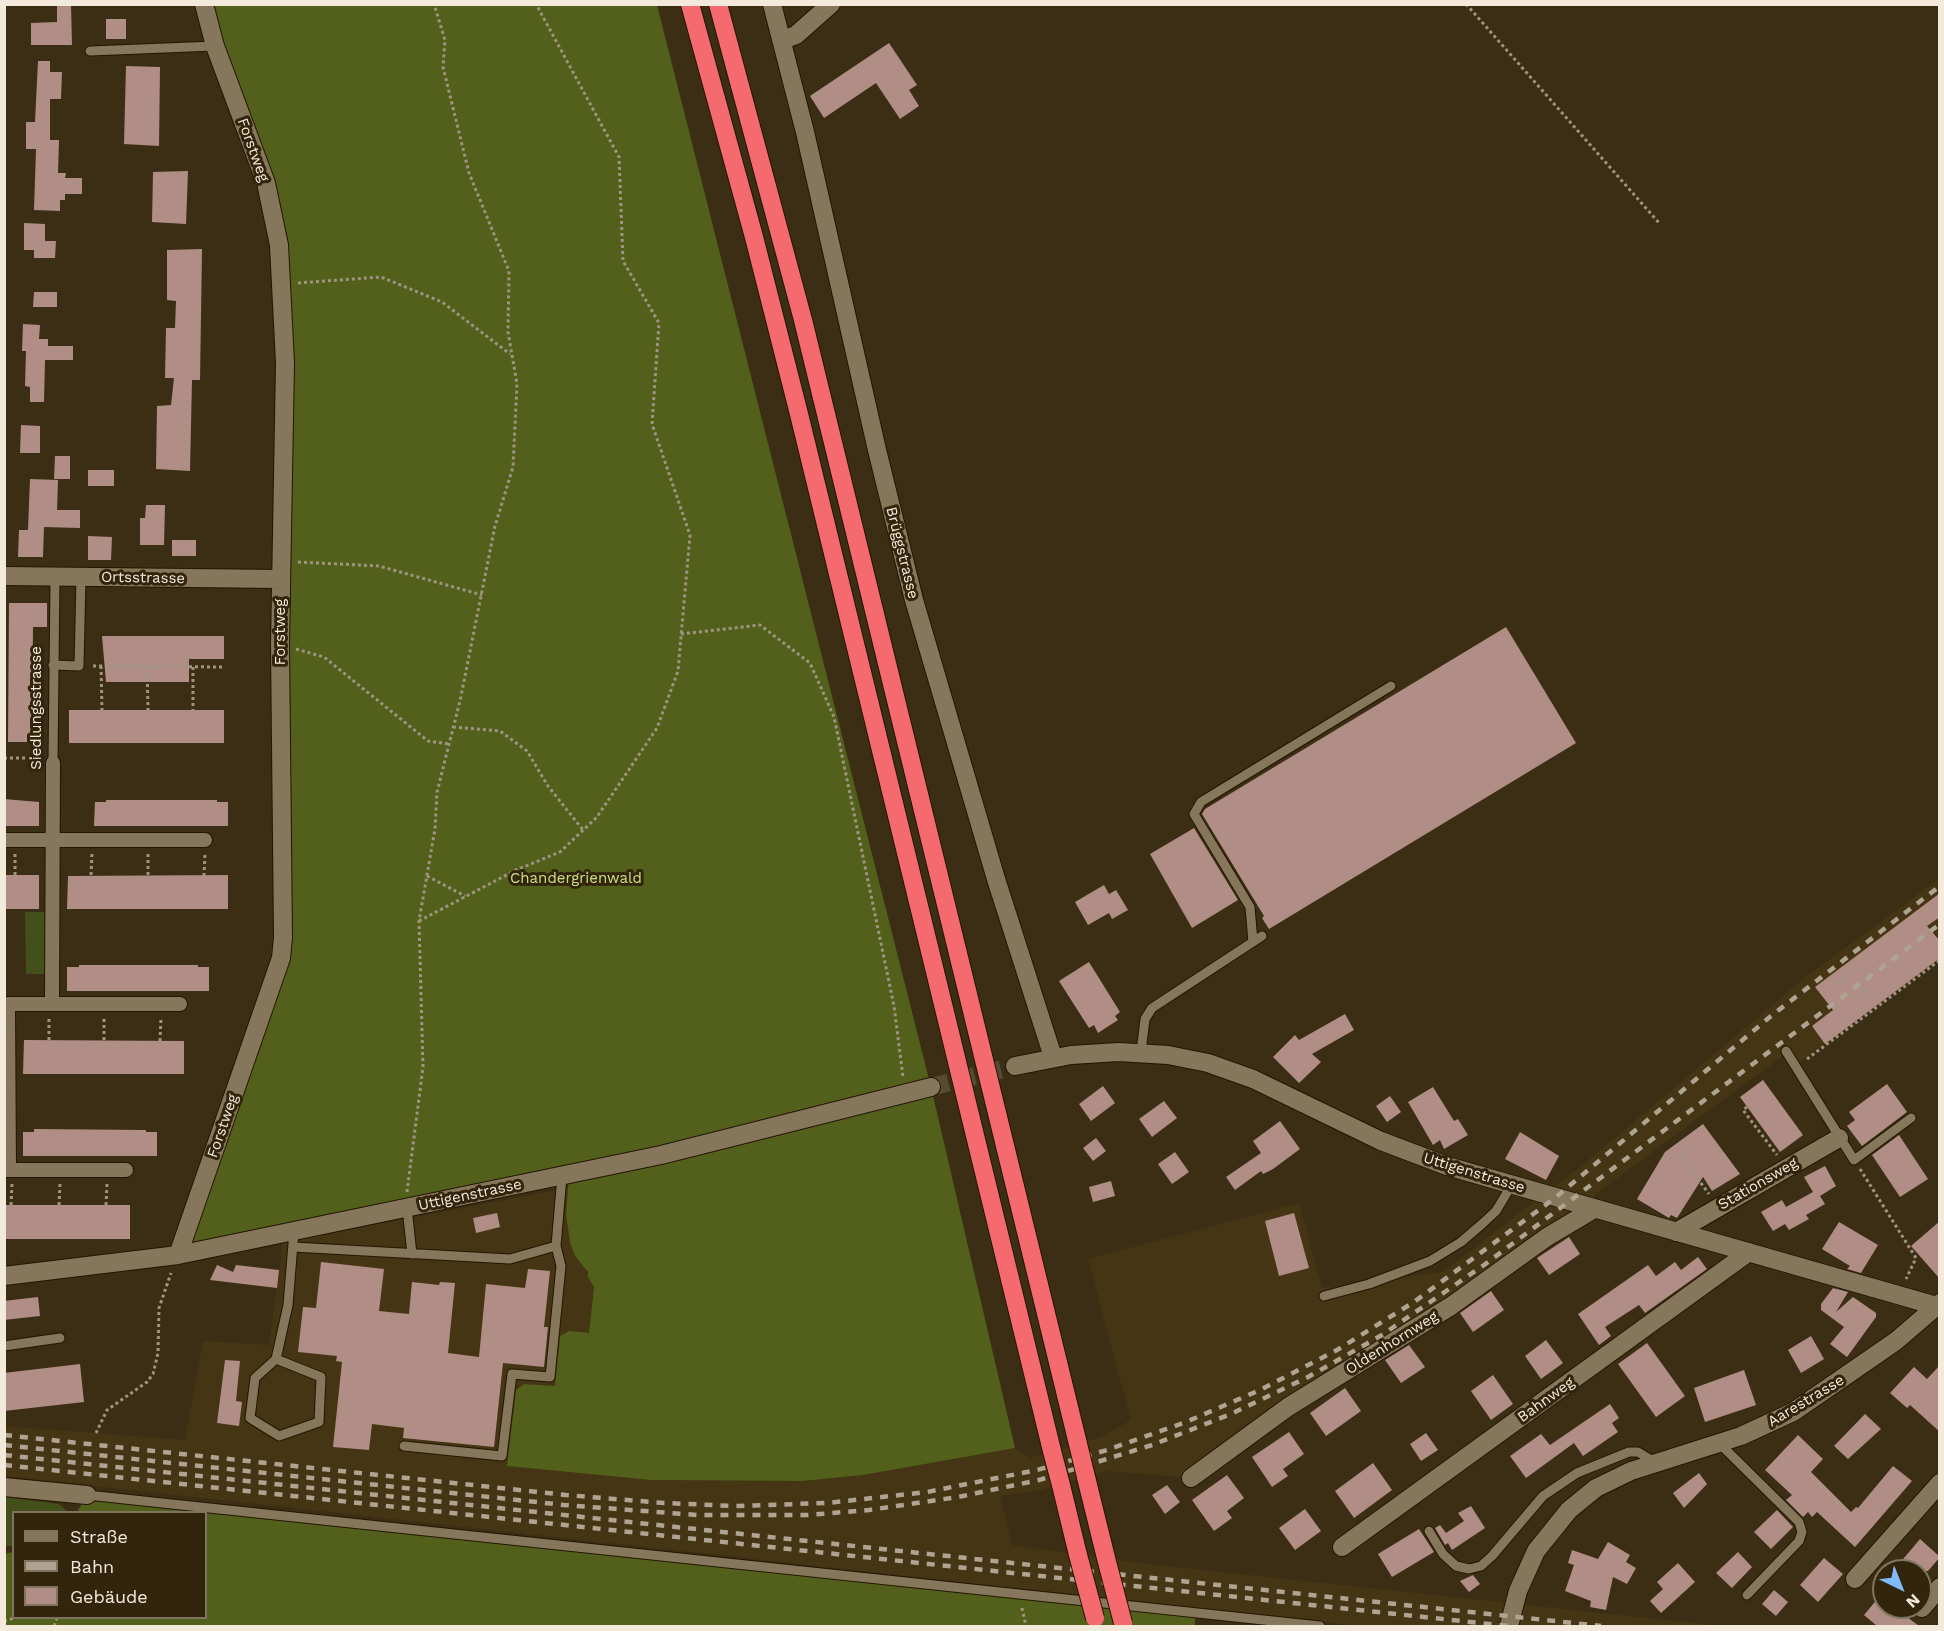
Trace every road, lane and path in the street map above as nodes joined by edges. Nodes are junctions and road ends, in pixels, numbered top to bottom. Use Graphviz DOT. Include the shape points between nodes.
graph roads {
  1 [pos="204,4"];
  2 [pos="434,4"];
  3 [pos="536,4"];
  4 [pos="690,4"];
  5 [pos="718,4"];
  6 [pos="772,4"];
  7 [pos="831,4"];
  8 [pos="1466,4"];
  9 [pos="782,40"];
  10 [pos="215,46"];
  11 [pos="90,51"];
  12 [pos="1660,224"];
  13 [pos="282,284"];
  14 [pos="510,354"];
  15 [pos="281,571"];
  16 [pos="4,576"];
  17 [pos="81,577"];
  18 [pos="55,578"];
  19 [pos="482,595"];
  20 [pos="681,634"];
  21 [pos="280,645"];
  22 [pos="135,659"];
  23 [pos="196,659"];
  24 [pos="53,665"];
  25 [pos="79,666"];
  26 [pos="101,666"];
  27 [pos="135,666"];
  28 [pos="147,666"];
  29 [pos="194,667"];
  30 [pos="223,667"];
  31 [pos="1391,686"];
  32 [pos="102,710"];
  33 [pos="148,710"];
  34 [pos="193,710"];
  35 [pos="453,727"];
  36 [pos="449,744"];
  37 [pos="4,758"];
  38 [pos="53,760"];
  39 [pos="583,830"];
  40 [pos="10,840"];
  41 [pos="52,840"];
  42 [pos="93,840"];
  43 [pos="148,840"];
  44 [pos="205,840"];
  45 [pos="15,875"];
  46 [pos="92,876"];
  47 [pos="148,876"];
  48 [pos="204,876"];
  49 [pos="426,876"];
  50 [pos="465,896"];
  51 [pos="419,921"];
  52 [pos="1262,936"];
  53 [pos="1253,942"];
  54 [pos="1940,960"];
  55 [pos="1848,975"];
  56 [pos="1836,984"];
  57 [pos="1866,989"];
  58 [pos="1854,998"];
  59 [pos="50,1004"];
  60 [pos="104,1004"];
  61 [pos="161,1004"];
  62 [pos="180,1004"];
  63 [pos="48,1040"];
  64 [pos="104,1040"];
  65 [pos="160,1041"];
  66 [pos="1786,1051"];
  67 [pos="1141,1052"];
  68 [pos="1053,1058"];
  69 [pos="1015,1066"];
  70 [pos="1796,1067"];
  71 [pos="931,1087"];
  72 [pos="906,1093"];
  73 [pos="1747,1107"];
  74 [pos="1911,1118"];
  75 [pos="1839,1138"];
  76 [pos="1683,1150"];
  77 [pos="1854,1160"];
  78 [pos="1786,1167"];
  79 [pos="8,1170"];
  80 [pos="60,1170"];
  81 [pos="107,1170"];
  82 [pos="126,1170"];
  83 [pos="562,1176"];
  84 [pos="1512,1186"];
  85 [pos="11,1205"];
  86 [pos="59,1205"];
  87 [pos="106,1205"];
  88 [pos="1718,1207"];
  89 [pos="407,1208"];
  90 [pos="1594,1209"];
  91 [pos="1676,1232"];
  92 [pos="294,1239"];
  93 [pos="556,1246"];
  94 [pos="1749,1252"];
  95 [pos="178,1254"];
  96 [pos="412,1254"];
  97 [pos="4,1276"];
  98 [pos="1899,1294"];
  99 [pos="1324,1296"];
  100 [pos="1939,1305"];
  101 [pos="60,1338"];
  102 [pos="4,1346"];
  103 [pos="276,1359"];
  104 [pos="96,1433"];
  105 [pos="1720,1444"];
  106 [pos="404,1446"];
  107 [pos="1658,1464"];
  108 [pos="1191,1478"];
  109 [pos="1940,1483"];
  110 [pos="4,1487"];
  111 [pos="87,1496"];
  112 [pos="1429,1531"];
  113 [pos="1342,1547"];
  114 [pos="1855,1579"];
  115 [pos="1019,1595"];
  116 [pos="1747,1595"];
  117 [pos="1195,1615"];
  118 [pos="1096,1622"];
  119 [pos="1123,1624"];
  120 [pos="1026,1626"];
  121 [pos="1195,1626"];
  122 [pos="1320,1626"];
  123 [pos="1509,1626"];
  1 -- 10 [label="street, Forstweg"];
  2 -- 14 [label="path" via="445,40 443,67 469,173 509,271"];
  3 -- 20 [label="path" via="619,157 623,261 659,323 652,424 690,535"];
  4 -- 118 [label="highway, bridge" via="802,425"];
  5 -- 119 [label="highway, bridge" via="803,320"];
  6 -- 9 [label="street, Brüggstrasse"];
  7 -- 9 [label="street" via="796,35"];
  8 -- 12 [label="path"];
  9 -- 68 [label="street, Brüggstrasse" via="914,600"];
  10 -- 11 [label="lane"];
  10 -- 13 [label="street, Forstweg" via="266,183 279,245"];
  13 -- 14 [label="path" via="381,277 442,302"];
  13 -- 15 [label="street, Forstweg" via="285,363"];
  14 -- 19 [label="path" via="517,384 513,467 495,526"];
  15 -- 17 [label="street, Ortsstrasse"];
  15 -- 19 [label="path" via="379,566"];
  15 -- 21 [label="street, Forstweg"];
  16 -- 18 [label="street, Ortsstrasse"];
  17 -- 18 [label="street, Ortsstrasse"];
  17 -- 25 [label="lane"];
  18 -- 24 [label="lane, Siedlungsstrasse"];
  19 -- 35 [label="path"];
  20 -- 39 [label="path" via="678,671 657,728 597,817"];
  20 -- 72 [label="path" via="760,625 810,663 834,717 894,1006"];
  21 -- 36 [label="path" via="324,657 428,741"];
  21 -- 95 [label="street, Forstweg" via="281,958"];
  22 -- 27 [label="path"];
  23 -- 29 [label="path"];
  24 -- 25 [label="lane"];
  24 -- 38 [label="lane, Siedlungsstrasse"];
  25 -- 26 [label="path"];
  26 -- 27 [label="path"];
  26 -- 32 [label="path"];
  27 -- 28 [label="path"];
  28 -- 29 [label="path"];
  28 -- 33 [label="path"];
  29 -- 30 [label="path"];
  29 -- 34 [label="path"];
  31 -- 53 [label="lane" via="1201,802 1194,814 1250,907"];
  35 -- 36 [label="path"];
  35 -- 39 [label="path" via="500,731 527,751 548,786"];
  36 -- 49 [label="path" via="437,792"];
  37 -- 38 [label="path"];
  38 -- 41 [label="street, Siedlungsstrasse"];
  39 -- 50 [label="path" via="560,852"];
  40 -- 41 [label="street"];
  40 -- 45 [label="path"];
  41 -- 42 [label="street"];
  41 -- 59 [label="street, Siedlungsstrasse"];
  42 -- 43 [label="street"];
  42 -- 46 [label="path"];
  43 -- 44 [label="street"];
  43 -- 47 [label="path"];
  44 -- 48 [label="path"];
  49 -- 50 [label="path"];
  49 -- 51 [label="path"];
  50 -- 51 [label="path"];
  51 -- 89 [label="path" via="423,1067 407,1175"];
  52 -- 53 [label="lane"];
  53 -- 67 [label="lane" via="1152,1008 1144,1019"];
  54 -- 70 [label="path"];
  55 -- 56 [label="path"];
  57 -- 58 [label="path"];
  59 -- 60 [label="street"];
  59 -- 63 [label="path"];
  59 -- 79 [label="street" via="8,1004"];
  60 -- 61 [label="street"];
  60 -- 64 [label="path"];
  61 -- 62 [label="street"];
  61 -- 65 [label="path"];
  66 -- 70 [label="lane"];
  67 -- 68 [label="street, Uttigenstrasse"];
  67 -- 84 [label="street, Uttigenstrasse" via="1189,1059 1231,1071 1402,1149"];
  68 -- 69 [label="street, Uttigenstrasse"];
  70 -- 75 [label="lane"];
  71 -- 72 [label="street, Uttigenstrasse"];
  72 -- 83 [label="street, Uttigenstrasse"];
  73 -- 78 [label="path" via="1743,1110"];
  74 -- 77 [label="lane"];
  75 -- 77 [label="lane"];
  75 -- 78 [label="street, Stationsweg"];
  76 -- 88 [label="path" via="1679,1153 1707,1186"];
  77 -- 98 [label="path" via="1916,1258"];
  78 -- 88 [label="street, Stationsweg"];
  79 -- 80 [label="street"];
  79 -- 85 [label="path"];
  80 -- 81 [label="street"];
  80 -- 86 [label="path"];
  81 -- 82 [label="street"];
  81 -- 87 [label="path"];
  83 -- 89 [label="street, Uttigenstrasse"];
  83 -- 93 [label="lane"];
  84 -- 90 [label="street, Uttigenstrasse"];
  84 -- 99 [label="lane" via="1482,1224 1430,1261"];
  88 -- 91 [label="street, Stationsweg"];
  89 -- 92 [label="street, Uttigenstrasse"];
  89 -- 96 [label="lane"];
  90 -- 91 [label="street, Uttigenstrasse"];
  90 -- 108 [label="street, Oldenhornweg" via="1412,1331 1288,1407"];
  91 -- 94 [label="street, Uttigenstrasse"];
  92 -- 95 [label="street, Uttigenstrasse"];
  92 -- 96 [label="lane"];
  92 -- 103 [label="lane" via="288,1305"];
  93 -- 96 [label="lane" via="510,1260"];
  93 -- 106 [label="lane" via="561,1266 550,1377 512,1374 502,1456"];
  94 -- 98 [label="street, Uttigenstrasse"];
  94 -- 113 [label="street, Bahnweg"];
  95 -- 97 [label="street, Uttigenstrasse"];
  95 -- 104 [label="path" via="159,1308 158,1353 153,1374 107,1410"];
  98 -- 100 [label="street, Uttigenstrasse"];
  100 -- 105 [label="street, Aarestrasse" via="1807,1404"];
  101 -- 102 [label="lane"];
  103 -- 103 [label="lane" via="255,1378 250,1418 279,1436 319,1422 321,1377"];
  105 -- 107 [label="street, Aarestrasse"];
  105 -- 116 [label="lane" via="1799,1522 1802,1532 1799,1541"];
  107 -- 112 [label="lane" via="1638,1452 1629,1452 1577,1473 1543,1496 1481,1566 1456,1566"];
  107 -- 123 [label="street, Aarestrasse" via="1596,1488 1557,1523 1527,1566"];
  109 -- 114 [label="street"];
  110 -- 111 [label="street"];
  111 -- 115 [label="lane"];
  115 -- 117 [label="lane"];
  115 -- 120 [label="path"];
  117 -- 121 [label="lane"];
  117 -- 122 [label="lane"];
}
